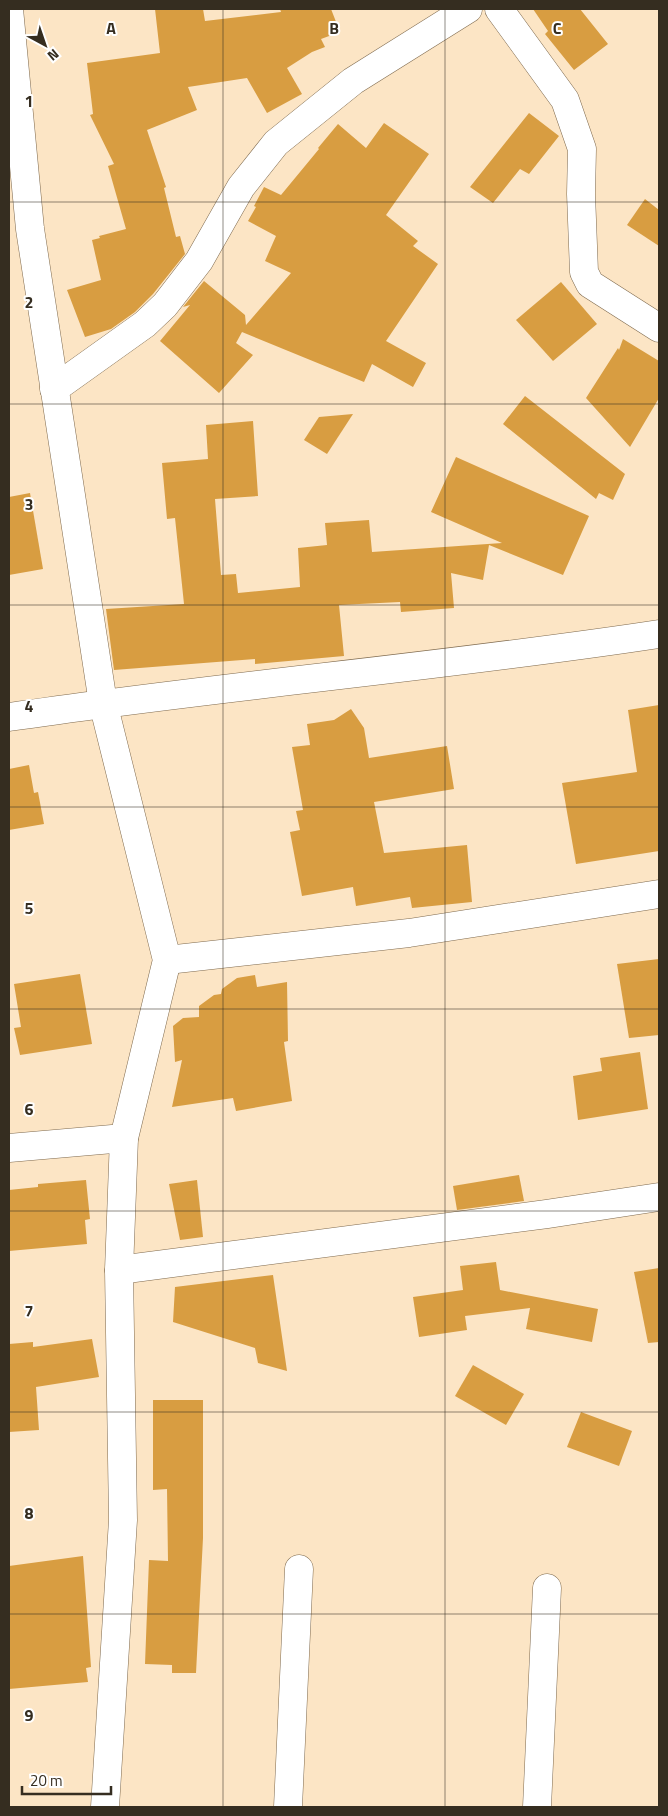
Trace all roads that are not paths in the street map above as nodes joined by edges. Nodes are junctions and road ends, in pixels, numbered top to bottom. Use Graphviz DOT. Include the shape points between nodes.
graph roads {
  1 [pos="9,9"];
  2 [pos="468,9"];
  3 [pos="499,9"];
  4 [pos="19,226"];
  5 [pos="659,328"];
  6 [pos="54,389"];
  7 [pos="659,634"];
  8 [pos="103,703"];
  9 [pos="9,717"];
  10 [pos="659,894"];
  11 [pos="167,960"];
  12 [pos="124,1138"];
  13 [pos="9,1148"];
  14 [pos="659,1197"];
  15 [pos="119,1270"];
  16 [pos="299,1569"];
  17 [pos="547,1588"];
  18 [pos="105,1807"];
  19 [pos="288,1807"];
  20 [pos="537,1807"];
  1 -- 4 [label="street"];
  2 -- 6 [label="street" via="353,80 276,143 241,187 199,261 165,305 145,324"];
  3 -- 5 [label="street" via="566,100 582,148 584,272 590,284"];
  4 -- 6 [label="street"];
  6 -- 8 [label="street"];
  7 -- 8 [label="street" via="551,651"];
  8 -- 9 [label="street"];
  8 -- 11 [label="street"];
  10 -- 11 [label="street" via="409,932"];
  11 -- 12 [label="street"];
  12 -- 13 [label="street"];
  12 -- 15 [label="street"];
  14 -- 15 [label="street" via="538,1216"];
  15 -- 18 [label="street" via="123,1520"];
  16 -- 19 [label="street"];
  17 -- 20 [label="street"];
}
